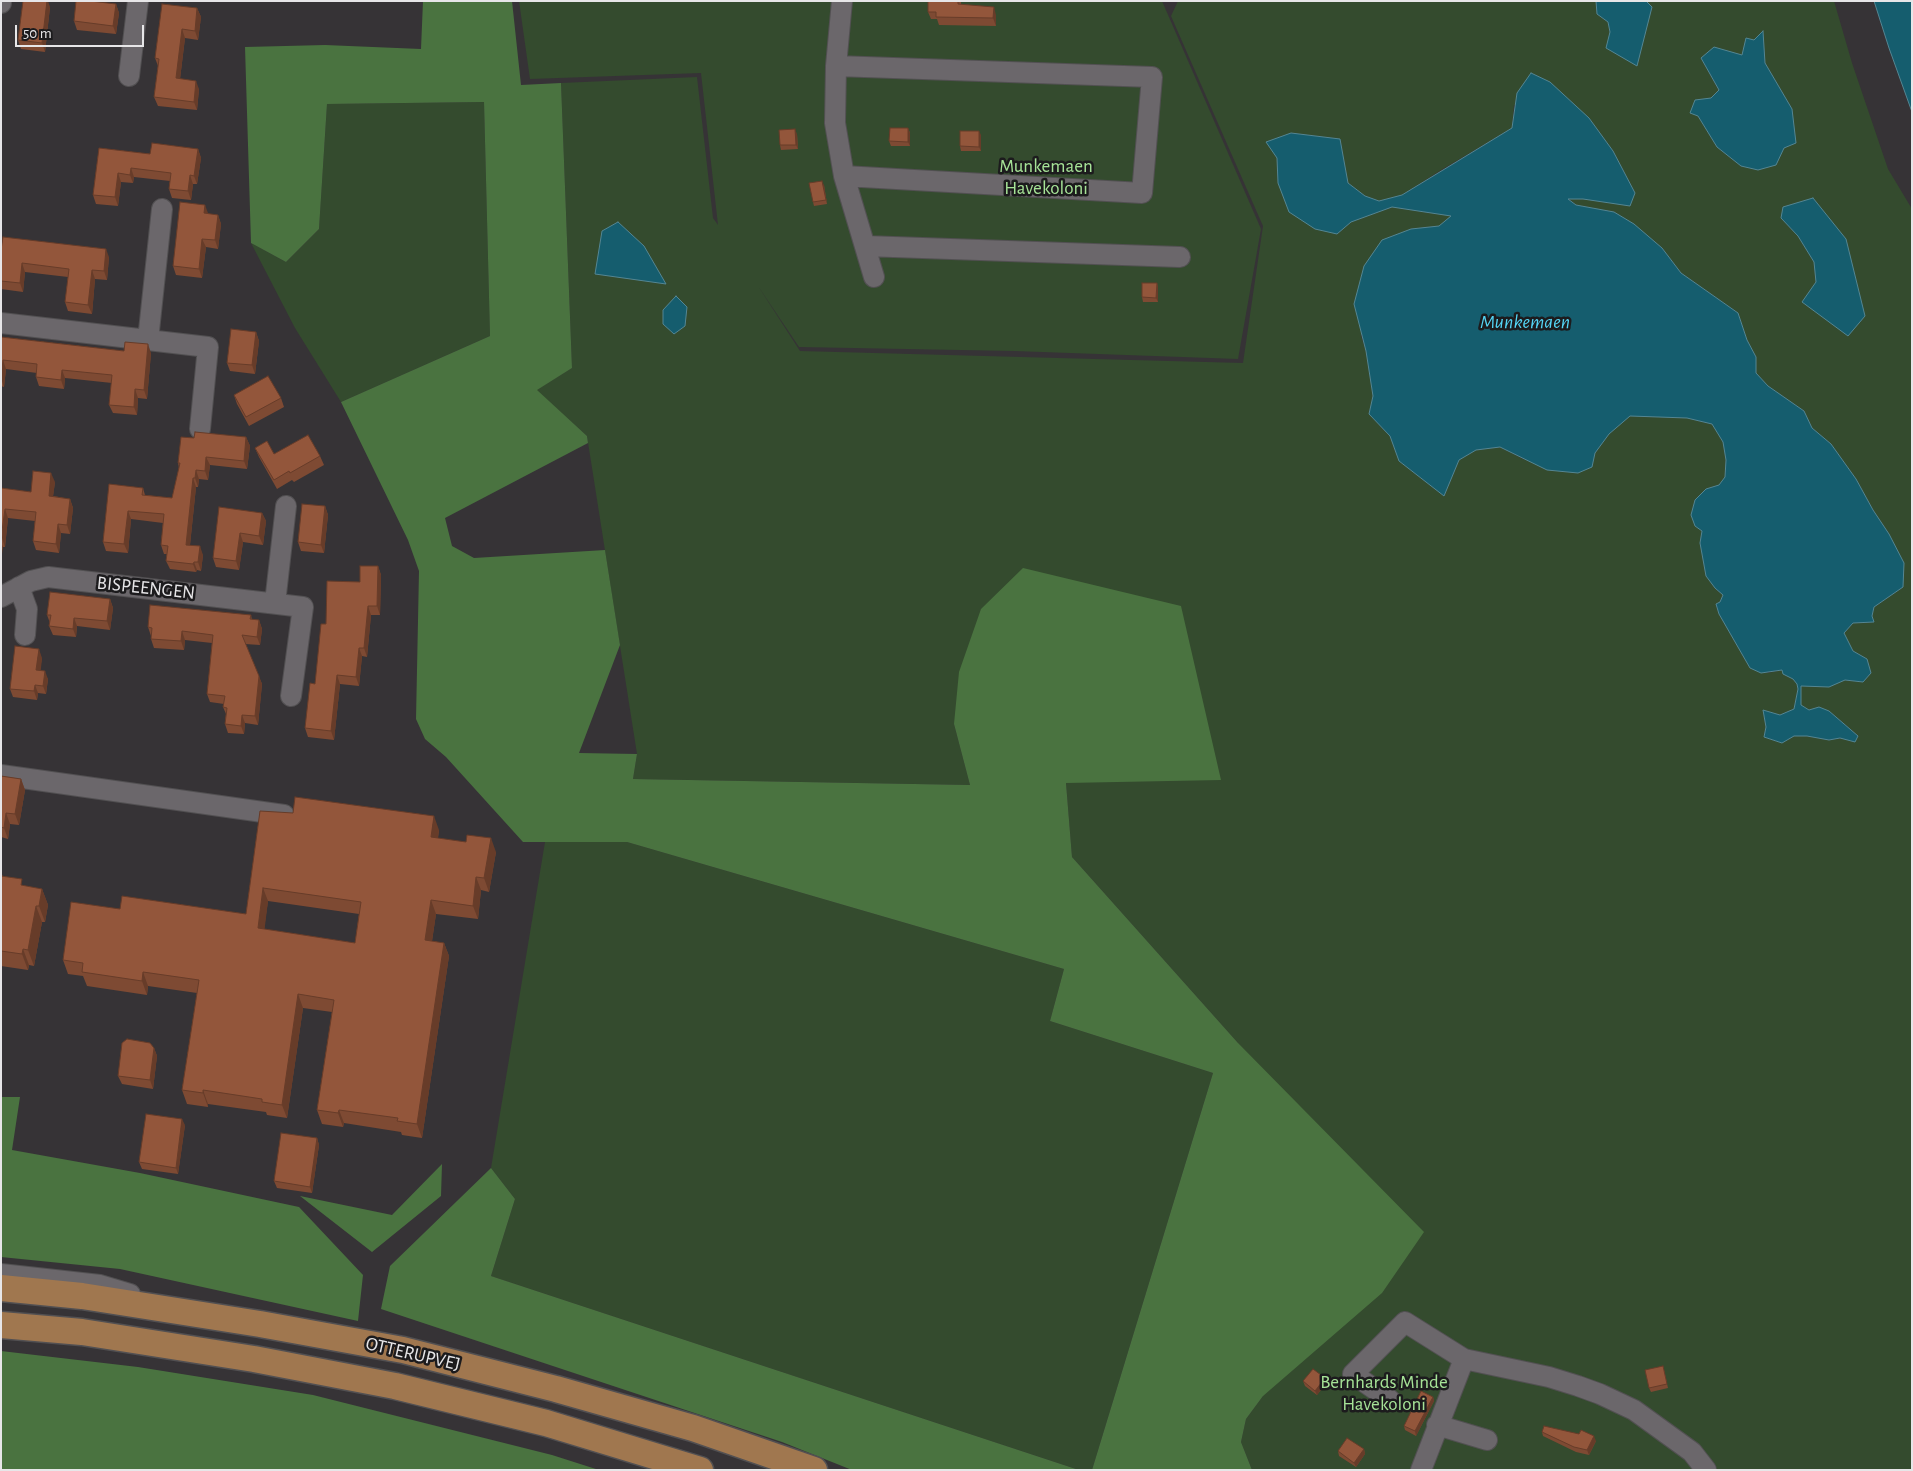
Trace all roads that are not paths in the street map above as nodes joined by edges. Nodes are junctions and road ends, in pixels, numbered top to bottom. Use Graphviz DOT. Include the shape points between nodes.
graph roads {
  1 [pos="138,1"];
  2 [pos="842,1"];
  3 [pos="836,66"];
  4 [pos="129,76"];
  5 [pos="844,176"];
  6 [pos="162,208"];
  7 [pos="865,246"];
  8 [pos="1180,258"];
  9 [pos="874,277"];
  10 [pos="1,323"];
  11 [pos="148,340"];
  12 [pos="200,429"];
  13 [pos="286,506"];
  14 [pos="19,587"];
  15 [pos="1,597"];
  16 [pos="275,603"];
  17 [pos="25,635"];
  18 [pos="291,696"];
  19 [pos="1,775"];
  20 [pos="284,815"];
  21 [pos="1,1274"];
  22 [pos="1,1288"];
  23 [pos="202,1315"];
  24 [pos="1,1325"];
  25 [pos="1464,1359"];
  26 [pos="1390,1400"];
  27 [pos="1437,1425"];
  28 [pos="1487,1440"];
  29 [pos="700,1470"];
  30 [pos="814,1470"];
  31 [pos="1420,1470"];
  32 [pos="1706,1470"];
  1 -- 4 [label="street"];
  2 -- 3 [label="street"];
  3 -- 5 [label="street" via="835,123"];
  3 -- 5 [label="street" via="1152,77 1142,193"];
  5 -- 7 [label="street"];
  6 -- 11 [label="street"];
  7 -- 8 [label="street"];
  7 -- 9 [label="street"];
  10 -- 11 [label="street"];
  11 -- 12 [label="street" via="208,347"];
  13 -- 16 [label="street"];
  14 -- 15 [label="street, BISPEENGEN"];
  14 -- 16 [label="street, BISPEENGEN" via="48,577"];
  14 -- 17 [label="street" via="26,610"];
  16 -- 18 [label="street, BISPEENGEN" via="302,606"];
  19 -- 20 [label="street"];
  21 -- 23 [label="street" via="100,1285"];
  22 -- 23 [label="main road, OTTERUPVEJ" via="82,1296"];
  23 -- 30 [label="main road, OTTERUPVEJ" via="403,1350 693,1428"];
  24 -- 29 [label="main road, OTTERUPVEJ" via="82,1332 244,1357 395,1386 546,1424"];
  25 -- 26 [label="street" via="1405,1322 1352,1374"];
  25 -- 27 [label="street"];
  25 -- 32 [label="street" via="1549,1377 1600,1394 1634,1410 1661,1428 1692,1452"];
  27 -- 28 [label="street"];
  27 -- 31 [label="street"];
}
